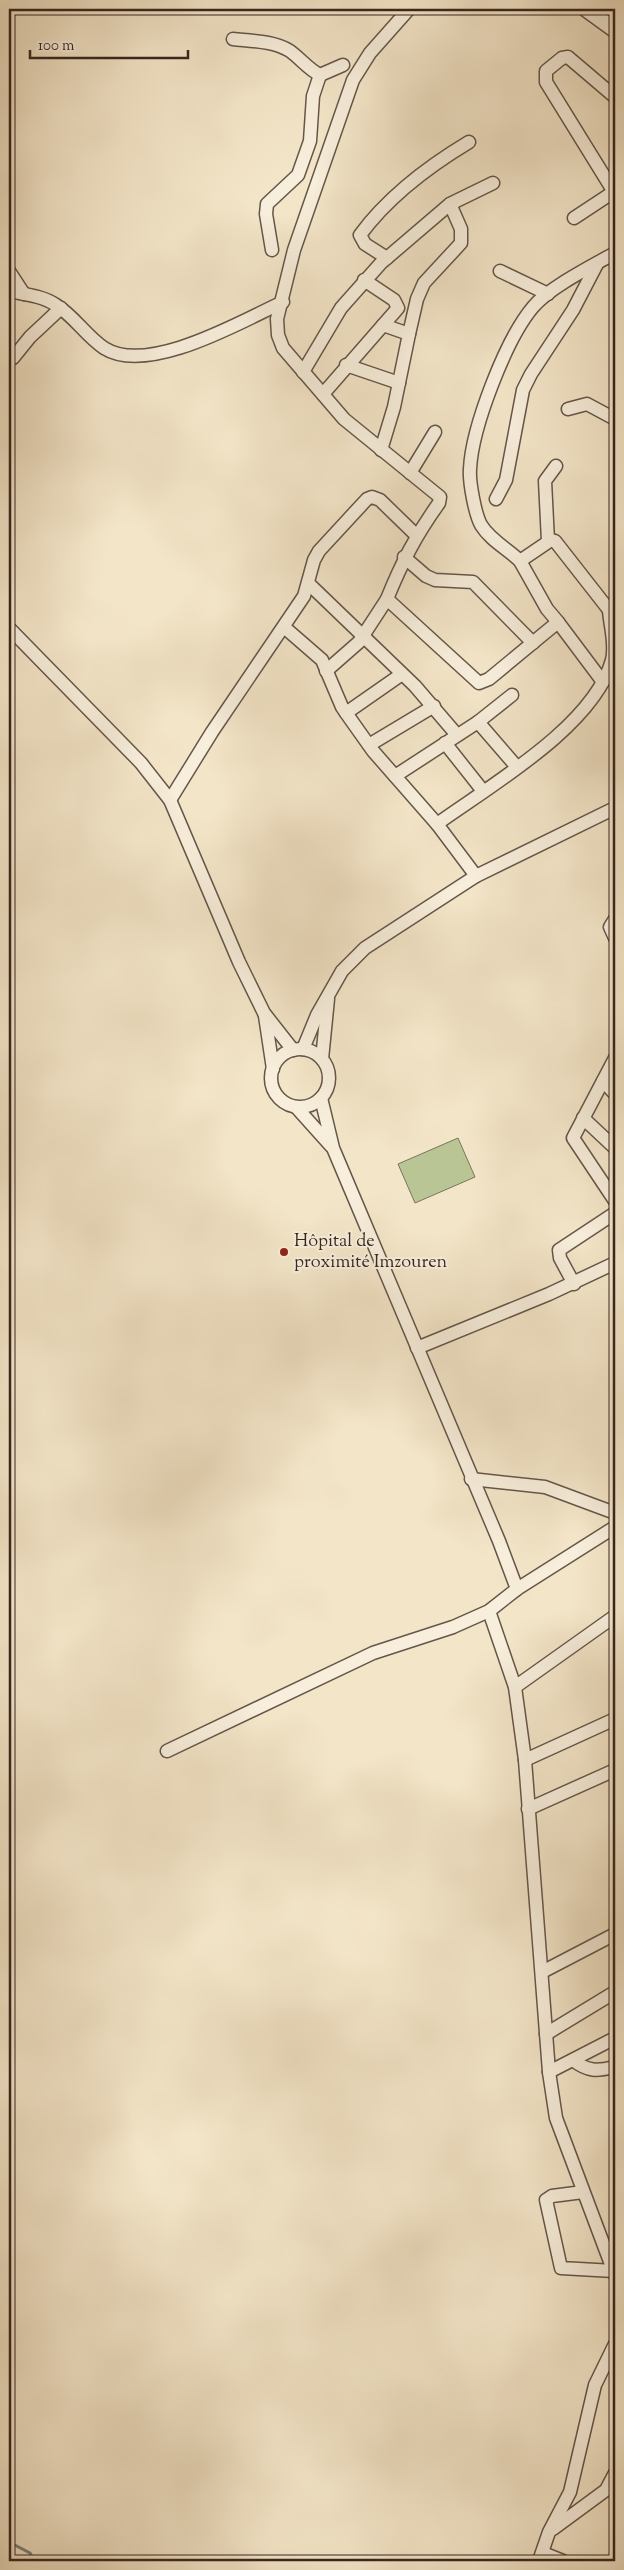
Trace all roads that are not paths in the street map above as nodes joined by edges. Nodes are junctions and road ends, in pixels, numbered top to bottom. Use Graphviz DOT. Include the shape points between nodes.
graph roads {
  1 [pos="409,9"];
  2 [pos="586,9"];
  3 [pos="615,30"];
  4 [pos="233,39"];
  5 [pos="343,65"];
  6 [pos="320,75"];
  7 [pos="615,97"];
  8 [pos="469,142"];
  9 [pos="493,183"];
  10 [pos="614,195"];
  11 [pos="450,204"];
  12 [pos="574,218"];
  13 [pos="272,250"];
  14 [pos="615,253"];
  15 [pos="387,258"];
  16 [pos="597,264"];
  17 [pos="500,271"];
  18 [pos="9,272"];
  19 [pos="364,280"];
  20 [pos="9,291"];
  21 [pos="24,294"];
  22 [pos="548,294"];
  23 [pos="283,302"];
  24 [pos="61,308"];
  25 [pos="383,325"];
  26 [pos="409,334"];
  27 [pos="13,358"];
  28 [pos="346,365"];
  29 [pos="303,372"];
  30 [pos="400,383"];
  31 [pos="323,394"];
  32 [pos="568,409"];
  33 [pos="615,419"];
  34 [pos="435,432"];
  35 [pos="381,450"];
  36 [pos="556,466"];
  37 [pos="410,473"];
  38 [pos="496,499"];
  39 [pos="416,534"];
  40 [pos="548,541"];
  41 [pos="404,557"];
  42 [pos="520,561"];
  43 [pos="308,582"];
  44 [pos="387,599"];
  45 [pos="612,609"];
  46 [pos="558,622"];
  47 [pos="284,627"];
  48 [pos="9,628"];
  49 [pos="363,636"];
  50 [pos="534,643"];
  51 [pos="326,671"];
  52 [pos="402,674"];
  53 [pos="603,682"];
  54 [pos="512,695"];
  55 [pos="434,706"];
  56 [pos="346,713"];
  57 [pos="478,722"];
  58 [pos="456,736"];
  59 [pos="444,743"];
  60 [pos="369,745"];
  61 [pos="516,766"];
  62 [pos="395,776"];
  63 [pos="483,791"];
  64 [pos="170,800"];
  65 [pos="615,808"];
  66 [pos="437,824"];
  67 [pos="476,876"];
  68 [pos="615,919"];
  69 [pos="615,938"];
  70 [pos="329,993"];
  71 [pos="264,1013"];
  72 [pos="298,1049"];
  73 [pos="615,1058"];
  74 [pos="322,1059"];
  75 [pos="273,1069"];
  76 [pos="603,1081"];
  77 [pos="615,1094"];
  78 [pos="321,1098"];
  79 [pos="296,1107"];
  80 [pos="583,1118"];
  81 [pos="333,1148"];
  82 [pos="615,1148"];
  83 [pos="615,1201"];
  84 [pos="615,1213"];
  85 [pos="615,1263"];
  86 [pos="574,1284"];
  87 [pos="416,1348"];
  88 [pos="471,1479"];
  89 [pos="615,1513"];
  90 [pos="615,1527"];
  91 [pos="516,1589"];
  92 [pos="489,1611"];
  93 [pos="615,1616"];
  94 [pos="515,1687"];
  95 [pos="615,1720"];
  96 [pos="167,1751"];
  97 [pos="525,1760"];
  98 [pos="615,1770"];
  99 [pos="528,1809"];
  100 [pos="615,1934"];
  101 [pos="542,1972"];
  102 [pos="615,1992"];
  103 [pos="546,2034"];
  104 [pos="615,2038"];
  105 [pos="573,2060"];
  106 [pos="615,2067"];
  107 [pos="548,2072"];
  108 [pos="583,2192"];
  109 [pos="615,2273"];
  110 [pos="615,2344"];
  111 [pos="615,2473"];
  112 [pos="611,2492"];
  113 [pos="549,2532"];
  114 [pos="541,2557"];
  115 [pos="563,2561"];
  1 -- 23 [label="street" via="370,53 353,80 304,218"];
  2 -- 3 [label="street"];
  4 -- 6 [label="street" via="259,41 290,51 302,64"];
  5 -- 6 [label="street"];
  6 -- 13 [label="street" via="312,102 310,141 298,175 267,204"];
  7 -- 10 [label="street" via="568,57 546,71 546,82"];
  8 -- 15 [label="street" via="441,159 391,200 360,235 365,244"];
  9 -- 11 [label="street"];
  10 -- 12 [label="street"];
  11 -- 15 [label="street"];
  11 -- 26 [label="street" via="462,229 460,243 424,283"];
  14 -- 16 [label="street"];
  15 -- 19 [label="street"];
  16 -- 22 [label="street"];
  16 -- 38 [label="street" via="573,310 523,390 506,480"];
  17 -- 22 [label="street"];
  18 -- 21 [label="street"];
  19 -- 25 [label="street" via="398,305"];
  19 -- 29 [label="street" via="341,308"];
  20 -- 21 [label="street"];
  21 -- 24 [label="street"];
  22 -- 42 [label="street" via="533,306 519,326 498,372 474,442 469,471 476,513 482,525"];
  23 -- 24 [label="street" via="183,348 132,355 105,348"];
  23 -- 29 [label="street" via="277,320 279,342"];
  24 -- 27 [label="street"];
  25 -- 26 [label="street"];
  25 -- 28 [label="street"];
  26 -- 30 [label="street"];
  28 -- 30 [label="street"];
  28 -- 31 [label="street"];
  29 -- 31 [label="street"];
  30 -- 35 [label="street"];
  31 -- 35 [label="street" via="344,419"];
  32 -- 33 [label="street" via="587,404"];
  34 -- 37 [label="street"];
  35 -- 37 [label="street"];
  36 -- 40 [label="street" via="545,481"];
  37 -- 39 [label="street" via="440,497 439,504"];
  39 -- 41 [label="street"];
  39 -- 43 [label="street" via="380,500 367,499 319,550"];
  40 -- 42 [label="street"];
  40 -- 45 [label="street" via="555,541"];
  41 -- 44 [label="street"];
  41 -- 50 [label="street" via="435,580 472,582"];
  42 -- 46 [label="street" via="546,609"];
  43 -- 47 [label="street" via="304,596"];
  43 -- 49 [label="street"];
  44 -- 49 [label="street"];
  44 -- 50 [label="street" via="479,683 489,679"];
  45 -- 53 [label="street" via="612,658"];
  46 -- 50 [label="street"];
  46 -- 53 [label="street"];
  47 -- 51 [label="street" via="316,653"];
  47 -- 64 [label="street"];
  48 -- 64 [label="street" via="141,763"];
  49 -- 51 [label="street"];
  49 -- 52 [label="street"];
  51 -- 56 [label="street"];
  52 -- 55 [label="street"];
  52 -- 56 [label="street"];
  53 -- 61 [label="street" via="566,729"];
  54 -- 57 [label="street"];
  55 -- 58 [label="street"];
  55 -- 60 [label="street"];
  56 -- 60 [label="street"];
  57 -- 58 [label="street"];
  57 -- 61 [label="street"];
  58 -- 59 [label="street"];
  59 -- 62 [label="street"];
  59 -- 63 [label="street"];
  60 -- 62 [label="street"];
  61 -- 63 [label="street"];
  62 -- 66 [label="street"];
  63 -- 66 [label="street"];
  64 -- 71 [label="street"];
  65 -- 67 [label="street"];
  66 -- 67 [label="street"];
  67 -- 70 [label="street" via="365,948 342,971"];
  68 -- 69 [label="street" via="610,927"];
  70 -- 72 [label="street"];
  70 -- 74 [label="street"];
  71 -- 72 [label="street"];
  71 -- 75 [label="street"];
  72 -- 74 [label="street" via="314,1052"];
  72 -- 75 [label="street" via="284,1054"];
  73 -- 76 [label="street"];
  74 -- 78 [label="street" via="328,1068 329,1078"];
  75 -- 79 [label="street" via="272,1087 277,1096"];
  76 -- 77 [label="street"];
  76 -- 80 [label="street"];
  78 -- 79 [label="street"];
  78 -- 81 [label="street"];
  79 -- 81 [label="street"];
  80 -- 82 [label="street"];
  80 -- 83 [label="street" via="573,1138"];
  81 -- 87 [label="street"];
  84 -- 86 [label="street" via="559,1250"];
  85 -- 86 [label="street"];
  86 -- 87 [label="street"];
  87 -- 88 [label="street"];
  88 -- 89 [label="street" via="545,1487"];
  88 -- 91 [label="street"];
  90 -- 91 [label="street"];
  91 -- 92 [label="street"];
  92 -- 94 [label="street"];
  92 -- 96 [label="street" via="454,1628 373,1653"];
  93 -- 94 [label="street"];
  94 -- 97 [label="street"];
  95 -- 97 [label="street"];
  97 -- 99 [label="street"];
  98 -- 99 [label="street"];
  99 -- 101 [label="street"];
  100 -- 101 [label="street"];
  101 -- 103 [label="street"];
  102 -- 103 [label="street"];
  103 -- 107 [label="street"];
  104 -- 105 [label="street"];
  105 -- 106 [label="street" via="582,2068 593,2071"];
  105 -- 107 [label="street"];
  107 -- 108 [label="street" via="556,2118"];
  108 -- 109 [label="street"];
  108 -- 109 [label="street" via="552,2196 546,2200 561,2268"];
  110 -- 113 [label="street" via="595,2385 570,2492"];
  111 -- 112 [label="street"];
  112 -- 113 [label="street"];
  113 -- 114 [label="street"];
  114 -- 115 [label="street"];
}
